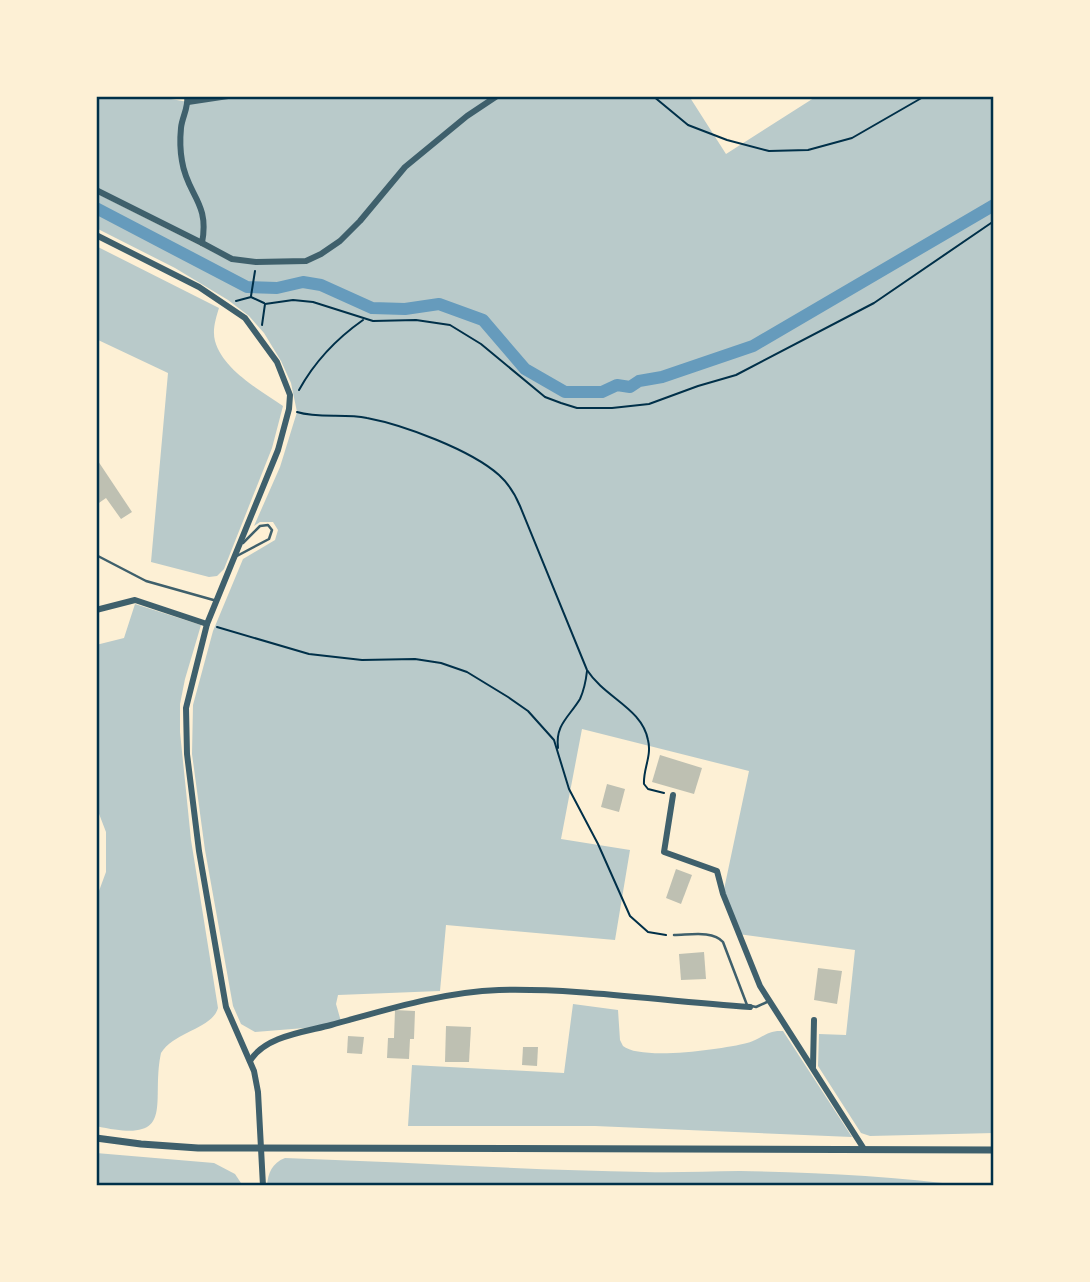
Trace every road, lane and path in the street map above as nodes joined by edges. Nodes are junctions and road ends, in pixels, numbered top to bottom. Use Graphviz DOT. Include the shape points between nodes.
graph roads {
  1 [pos="228,96"];
  2 [pos="497,96"];
  3 [pos="653,96"];
  4 [pos="925,96"];
  5 [pos="188,99"];
  6 [pos="96,191"];
  7 [pos="994,221"];
  8 [pos="96,235"];
  9 [pos="202,243"];
  10 [pos="255,270"];
  11 [pos="251,297"];
  12 [pos="225,303"];
  13 [pos="265,304"];
  14 [pos="364,319"];
  15 [pos="260,337"];
  16 [pos="299,391"];
  17 [pos="289,409"];
  18 [pos="241,544"];
  19 [pos="96,555"];
  20 [pos="235,557"];
  21 [pos="217,601"];
  22 [pos="96,610"];
  23 [pos="207,624"];
  24 [pos="587,670"];
  25 [pos="559,756"];
  26 [pos="673,795"];
  27 [pos="674,935"];
  28 [pos="770,1001"];
  29 [pos="750,1007"];
  30 [pos="814,1020"];
  31 [pos="250,1061"];
  32 [pos="813,1069"];
  33 [pos="96,1138"];
  34 [pos="259,1148"];
  35 [pos="864,1149"];
  36 [pos="994,1150"];
  37 [pos="263,1186"];
  1 -- 5 [label="street"];
  2 -- 9 [label="street" via="405,167 360,221 321,254 306,261 232,260"];
  3 -- 4 [label="path" via="688,125 769,150 808,150 852,138"];
  5 -- 9 [label="street" via="181,126 181,156 203,211"];
  6 -- 9 [label="street"];
  7 -- 14 [label="path" via="862,309 736,375 649,404 576,408 545,397 450,325"];
  8 -- 12 [label="street"];
  10 -- 11 [label="path"];
  11 -- 12 [label="path"];
  11 -- 13 [label="path"];
  12 -- 15 [label="street"];
  13 -- 14 [label="path" via="313,302"];
  13 -- 15 [label="path"];
  14 -- 16 [label="path" via="321,356"];
  15 -- 17 [label="street" via="287,384"];
  17 -- 18 [label="street"];
  17 -- 24 [label="path" via="366,418 405,429 464,453 498,474 515,495"];
  18 -- 20 [label="street"];
  18 -- 20 [label="lane" via="262,525 271,527 269,539"];
  19 -- 21 [label="lane" via="146,581"];
  20 -- 21 [label="street"];
  21 -- 23 [label="street"];
  22 -- 23 [label="street" via="135,600"];
  23 -- 25 [label="path" via="309,654 362,660 423,659 453,666 528,711 554,740"];
  23 -- 31 [label="street" via="186,708 187,754 226,1007"];
  24 -- 25 [label="path" via="581,697 558,731"];
  24 -- 26 [label="path" via="645,729 649,753 644,784"];
  25 -- 27 [label="path" via="569,789 630,916 648,932"];
  26 -- 28 [label="street" via="664,852 717,871 741,943"];
  27 -- 29 [label="lane" via="719,937"];
  28 -- 29 [label="lane"];
  28 -- 32 [label="street"];
  29 -- 31 [label="street" via="497,990 372,1013 279,1040 262,1047"];
  30 -- 32 [label="street"];
  31 -- 34 [label="street" via="258,1092"];
  32 -- 35 [label="street"];
  33 -- 34 [label="street"];
  34 -- 35 [label="street"];
  34 -- 37 [label="street"];
  35 -- 36 [label="street"];
}
